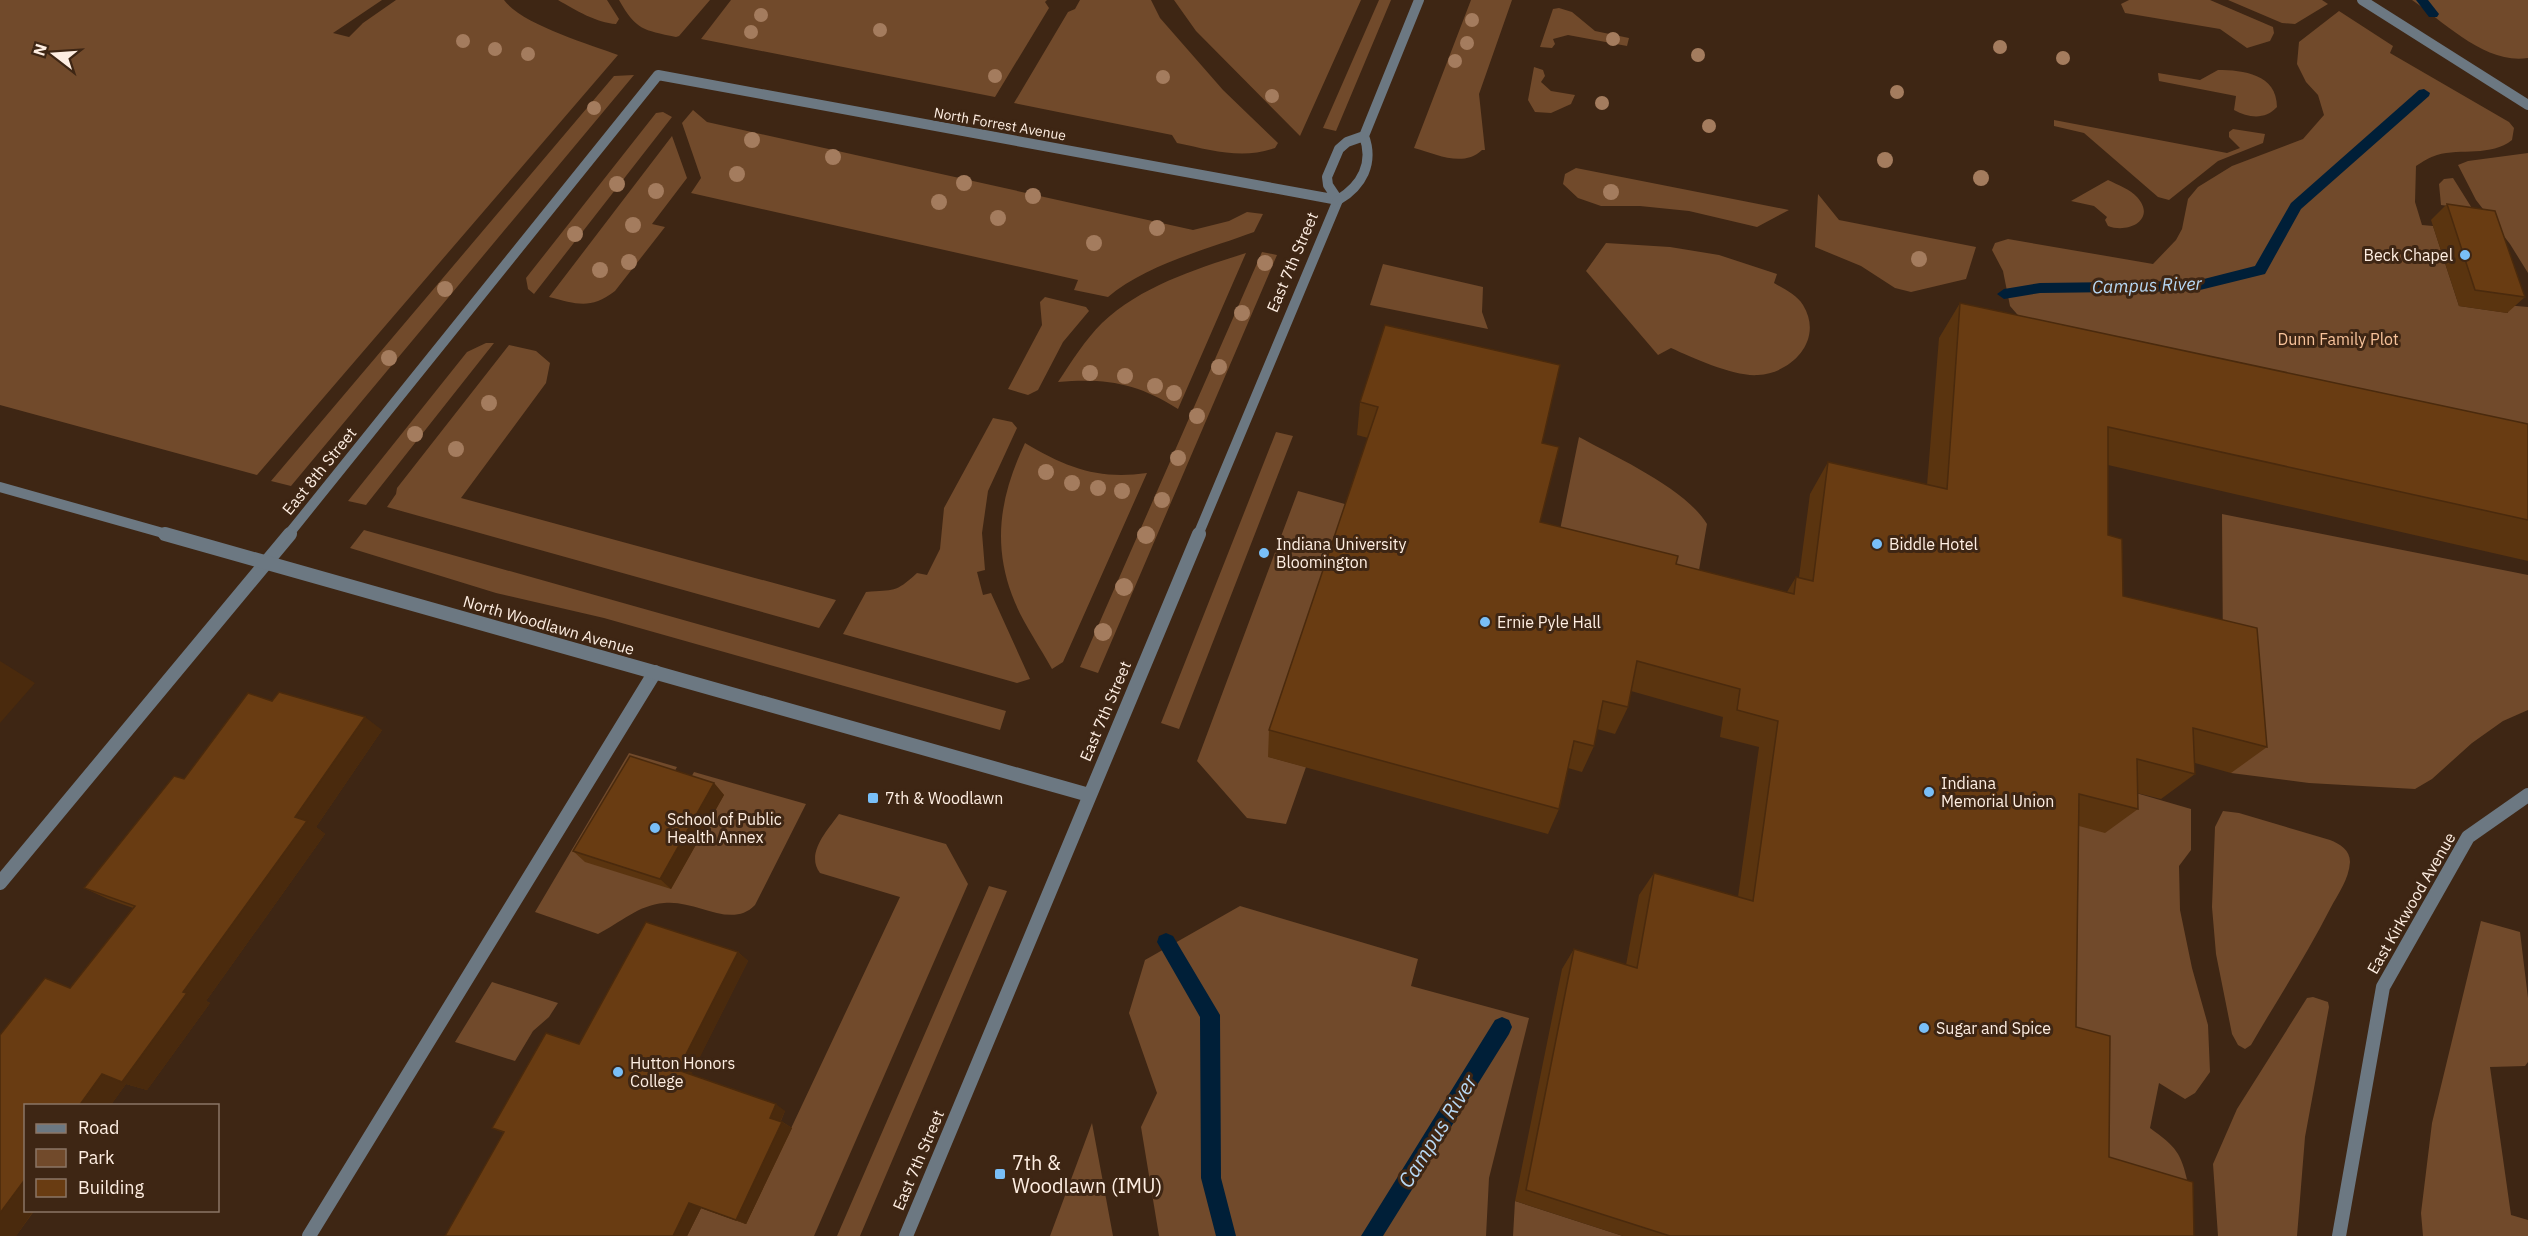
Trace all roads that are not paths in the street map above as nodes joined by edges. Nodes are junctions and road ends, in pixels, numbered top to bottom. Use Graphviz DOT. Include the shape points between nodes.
graph roads {
  1 [pos="1419,0"];
  2 [pos="2362,0"];
  3 [pos="658,75"];
  4 [pos="2528,105"];
  5 [pos="1364,136"];
  6 [pos="1338,200"];
  7 [pos="0,487"];
  8 [pos="266,562"];
  9 [pos="655,672"];
  10 [pos="1089,795"];
  11 [pos="2528,795"];
  12 [pos="0,883"];
  13 [pos="309,1236"];
  14 [pos="906,1236"];
  15 [pos="2339,1236"];
  1 -- 5 [label="street, East 7th Street"];
  2 -- 4 [label="street"];
  3 -- 6 [label="street, North Forrest Avenue"];
  3 -- 8 [label="street, East 8th Street"];
  5 -- 6 [label="street, East 7th Street" via="1370,150 1366,168 1354,191"];
  5 -- 6 [label="street, East 7th Street" via="1339,149 1330,169 1328,185"];
  6 -- 10 [label="street, East 7th Street"];
  7 -- 8 [label="street, North Woodlawn Avenue"];
  8 -- 9 [label="street, North Woodlawn Avenue"];
  8 -- 12 [label="street, East 8th Street"];
  9 -- 10 [label="street, North Woodlawn Avenue"];
  9 -- 13 [label="street"];
  10 -- 14 [label="street, East 7th Street"];
  11 -- 15 [label="street, East Kirkwood Avenue" via="2468,837 2383,987"];
}
